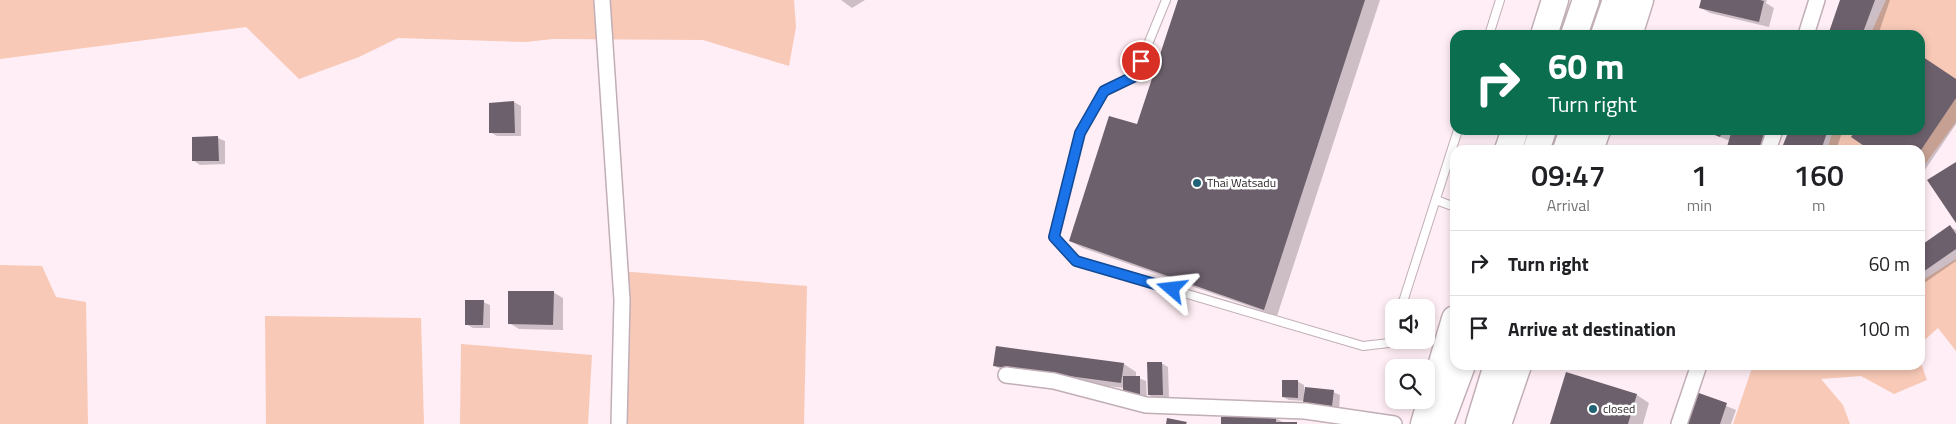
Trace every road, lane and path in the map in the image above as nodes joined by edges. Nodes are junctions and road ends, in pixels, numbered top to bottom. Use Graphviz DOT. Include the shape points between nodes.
graph roads {
  1 [pos="602,0"];
  2 [pos="1166,0"];
  3 [pos="1500,0"];
  4 [pos="1555,0"];
  5 [pos="1586,0"];
  6 [pos="1616,0"];
  7 [pos="1640,0"];
  8 [pos="1817,0"];
  9 [pos="1491,30"];
  10 [pos="1546,30"];
  11 [pos="1576,30"];
  12 [pos="1606,30"];
  13 [pos="1631,30"];
  14 [pos="1808,30"];
  15 [pos="1450,155"];
  16 [pos="1436,200"];
  17 [pos="1450,205"];
  18 [pos="1404,299"];
  19 [pos="1450,336"];
  20 [pos="1385,343"];
  21 [pos="1460,370"];
  22 [pos="1496,370"];
  23 [pos="1516,370"];
  24 [pos="1698,370"];
  25 [pos="1006,375"];
  26 [pos="619,424"];
  27 [pos="1394,424"];
  28 [pos="1424,424"];
  29 [pos="1440,424"];
  30 [pos="1480,424"];
  31 [pos="1498,424"];
  32 [pos="1679,424"];
  1 -- 26 [label="street" via="622,300"];
  2 -- 20 [label="lane" via="1135,76 1104,91 1080,133 1054,237 1076,261 1363,346"];
  3 -- 9 [label="lane"];
  4 -- 10 [label="highway"];
  5 -- 11 [label="highway"];
  6 -- 12 [label="highway"];
  7 -- 13 [label="highway"];
  8 -- 14 [label="street"];
  15 -- 16 [label="lane"];
  16 -- 17 [label="lane"];
  16 -- 18 [label="lane"];
  19 -- 28 [label="highway"];
  21 -- 29 [label="highway"];
  22 -- 30 [label="highway"];
  23 -- 31 [label="highway"];
  24 -- 32 [label="street"];
  25 -- 27 [label="street" via="1054,381 1146,405 1305,411"];
}
